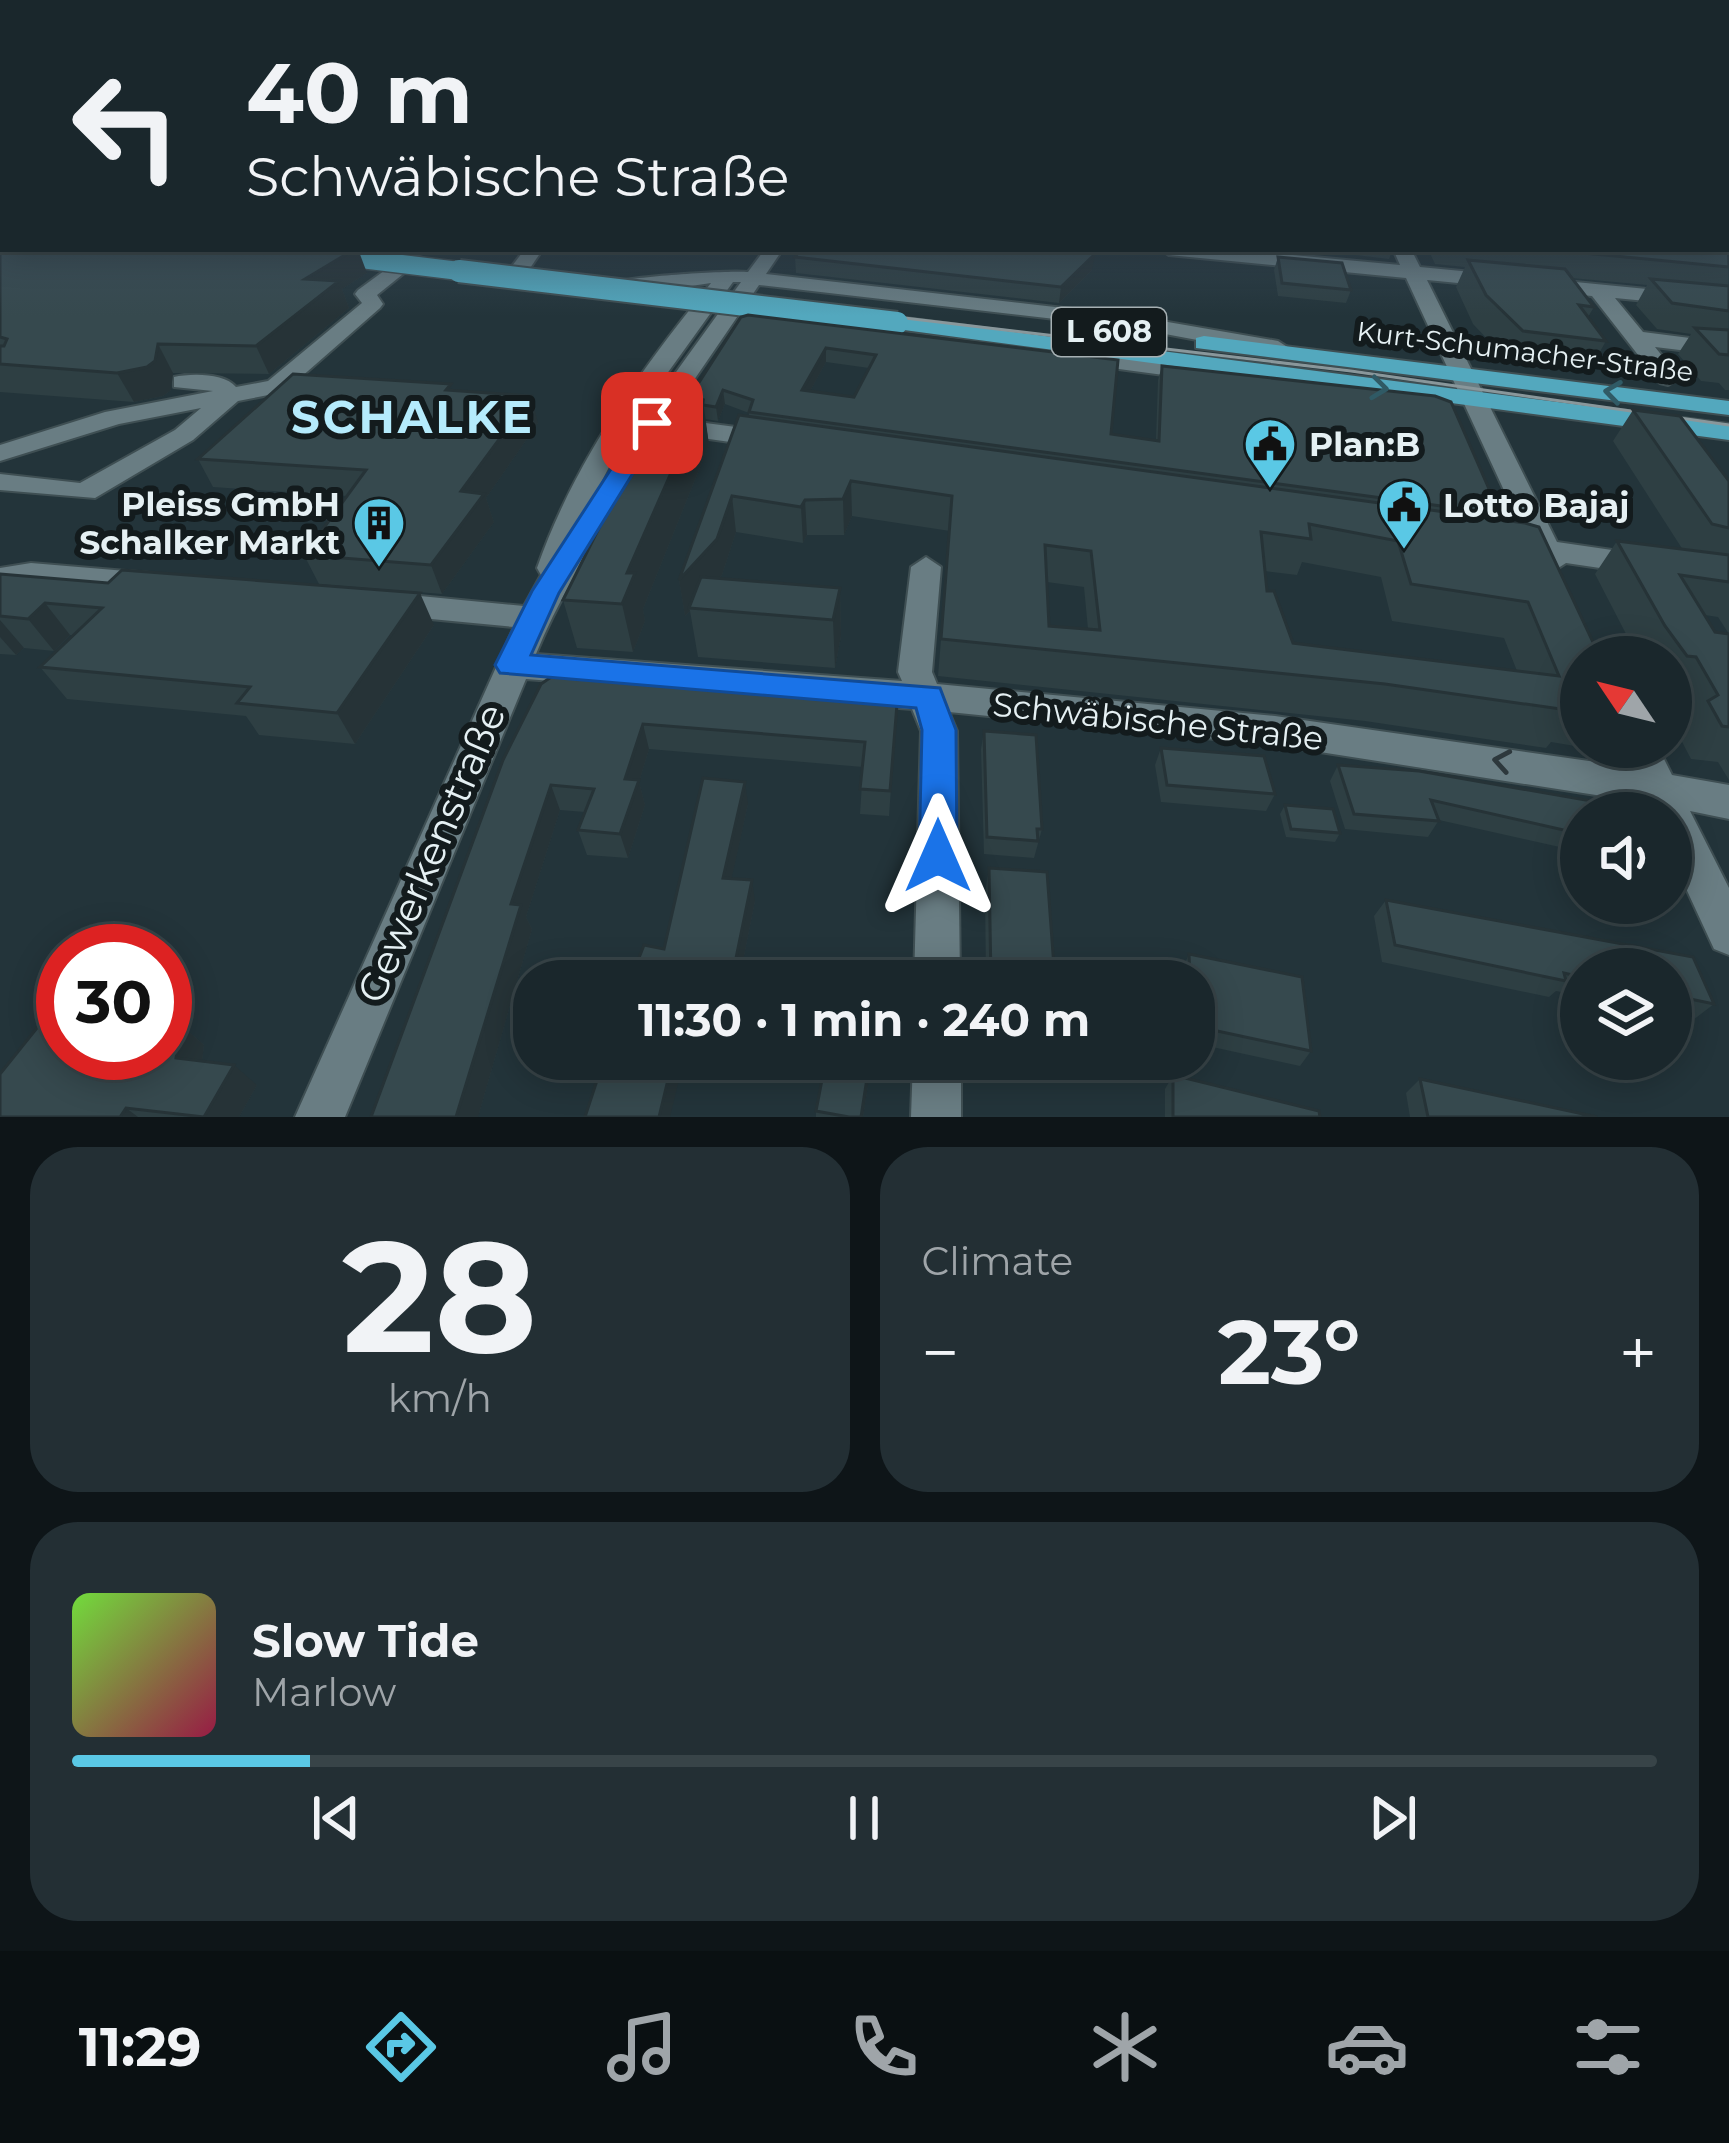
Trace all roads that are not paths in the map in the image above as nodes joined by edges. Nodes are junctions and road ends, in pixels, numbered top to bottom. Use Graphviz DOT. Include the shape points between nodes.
graph roads {
  1 [pos="307,252"];
  2 [pos="532,252"];
  3 [pos="746,252"];
  4 [pos="772,252"];
  5 [pos="1202,252"];
  6 [pos="1403,252"];
  7 [pos="405,254"];
  8 [pos="519,270"];
  9 [pos="1411,271"];
  10 [pos="727,275"];
  11 [pos="753,278"];
  12 [pos="651,286"];
  13 [pos="1598,290"];
  14 [pos="1729,303"];
  15 [pos="699,311"];
  16 [pos="726,314"];
  17 [pos="901,316"];
  18 [pos="1636,338"];
  19 [pos="1721,348"];
  20 [pos="1313,356"];
  21 [pos="1458,372"];
  22 [pos="1284,376"];
  23 [pos="1668,378"];
  24 [pos="182,382"];
  25 [pos="228,398"];
  26 [pos="1474,400"];
  27 [pos="1729,408"];
  28 [pos="638,422"];
  29 [pos="1729,432"];
  30 [pos="801,444"];
  31 [pos="0,453"];
  32 [pos="0,482"];
  33 [pos="1477,541"];
  34 [pos="1547,550"];
  35 [pos="926,567"];
  36 [pos="1729,577"];
  37 [pos="0,578"];
  38 [pos="171,585"];
  39 [pos="1567,593"];
  40 [pos="352,600"];
  41 [pos="539,604"];
  42 [pos="511,665"];
  43 [pos="929,697"];
  44 [pos="1650,768"];
  45 [pos="1659,788"];
  46 [pos="1729,802"];
  47 [pos="1729,934"];
  48 [pos="937,960"];
  49 [pos="937,1080"];
  50 [pos="320,1117"];
  51 [pos="936,1117"];
  1 -- 17 [label="main road, Kurt-Schumacher-Straße / L 608, bridge"];
  2 -- 8 [label="street"];
  3 -- 10 [label="street"];
  4 -- 11 [label="street"];
  5 -- 9 [label="street"];
  6 -- 9 [label="street"];
  7 -- 8 [label="street"];
  7 -- 17 [label="main road, Kurt-Schumacher-Straße / L 608"];
  7 -- 25 [label="street" via="365,294 373,304 276,387"];
  8 -- 12 [label="street"];
  9 -- 13 [label="street"];
  9 -- 21 [label="street"];
  10 -- 11 [label="street, Kurt-Schumacher-Straße"];
  10 -- 12 [label="street, Kurt-Schumacher-Straße"];
  10 -- 15 [label="street"];
  11 -- 16 [label="street"];
  11 -- 20 [label="street, Kurt-Schumacher-Straße" via="1133,322"];
  12 -- 15 [label="street"];
  13 -- 14 [label="street"];
  13 -- 18 [label="street"];
  15 -- 16 [label="street, Kurt-Schumacher-Straße"];
  15 -- 28 [label="street"];
  16 -- 22 [label="street, Kurt-Schumacher-Straße" via="1254,380"];
  16 -- 28 [label="street"];
  17 -- 20 [label="main road, Kurt-Schumacher-Straße / L 608"];
  17 -- 22 [label="main road, Kurt-Schumacher-Straße / L 608"];
  18 -- 19 [label="street"];
  18 -- 23 [label="street"];
  20 -- 21 [label="main road, Kurt-Schumacher-Straße / L 608"];
  21 -- 26 [label="street"];
  27 -- 21 [label="main road, Kurt-Schumacher-Straße / L 608, one-way"];
  22 -- 26 [label="main road, Kurt-Schumacher-Straße / L 608, one-way"];
  24 -- 25 [label="street" via="223,385"];
  25 -- 31 [label="street" via="114,416"];
  25 -- 32 [label="street" via="169,445 85,492"];
  26 -- 29 [label="main road, Kurt-Schumacher-Straße / L 608"];
  26 -- 34 [label="street"];
  28 -- 30 [label="street"];
  28 -- 41 [label="street, Gewerkenstraße" via="594,523"];
  33 -- 34 [label="street"];
  34 -- 36 [label="street"];
  34 -- 39 [label="street"];
  35 -- 43 [label="street" via="915,672"];
  37 -- 38 [label="street"];
  40 -- 41 [label="street"];
  41 -- 42 [label="street, Gewerkenstraße"];
  42 -- 43 [label="street, Schwäbische Straße"];
  42 -- 50 [label="street, Gewerkenstraße"];
  45 -- 43 [label="street, Schwäbische Straße, one-way" via="1443,751"];
  43 -- 48 [label="street" via="939,730"];
  44 -- 45 [label="street"];
  45 -- 46 [label="street, Schwäbische Straße"];
  45 -- 47 [label="street"];
  49 -- 51 [label="street"];
}
